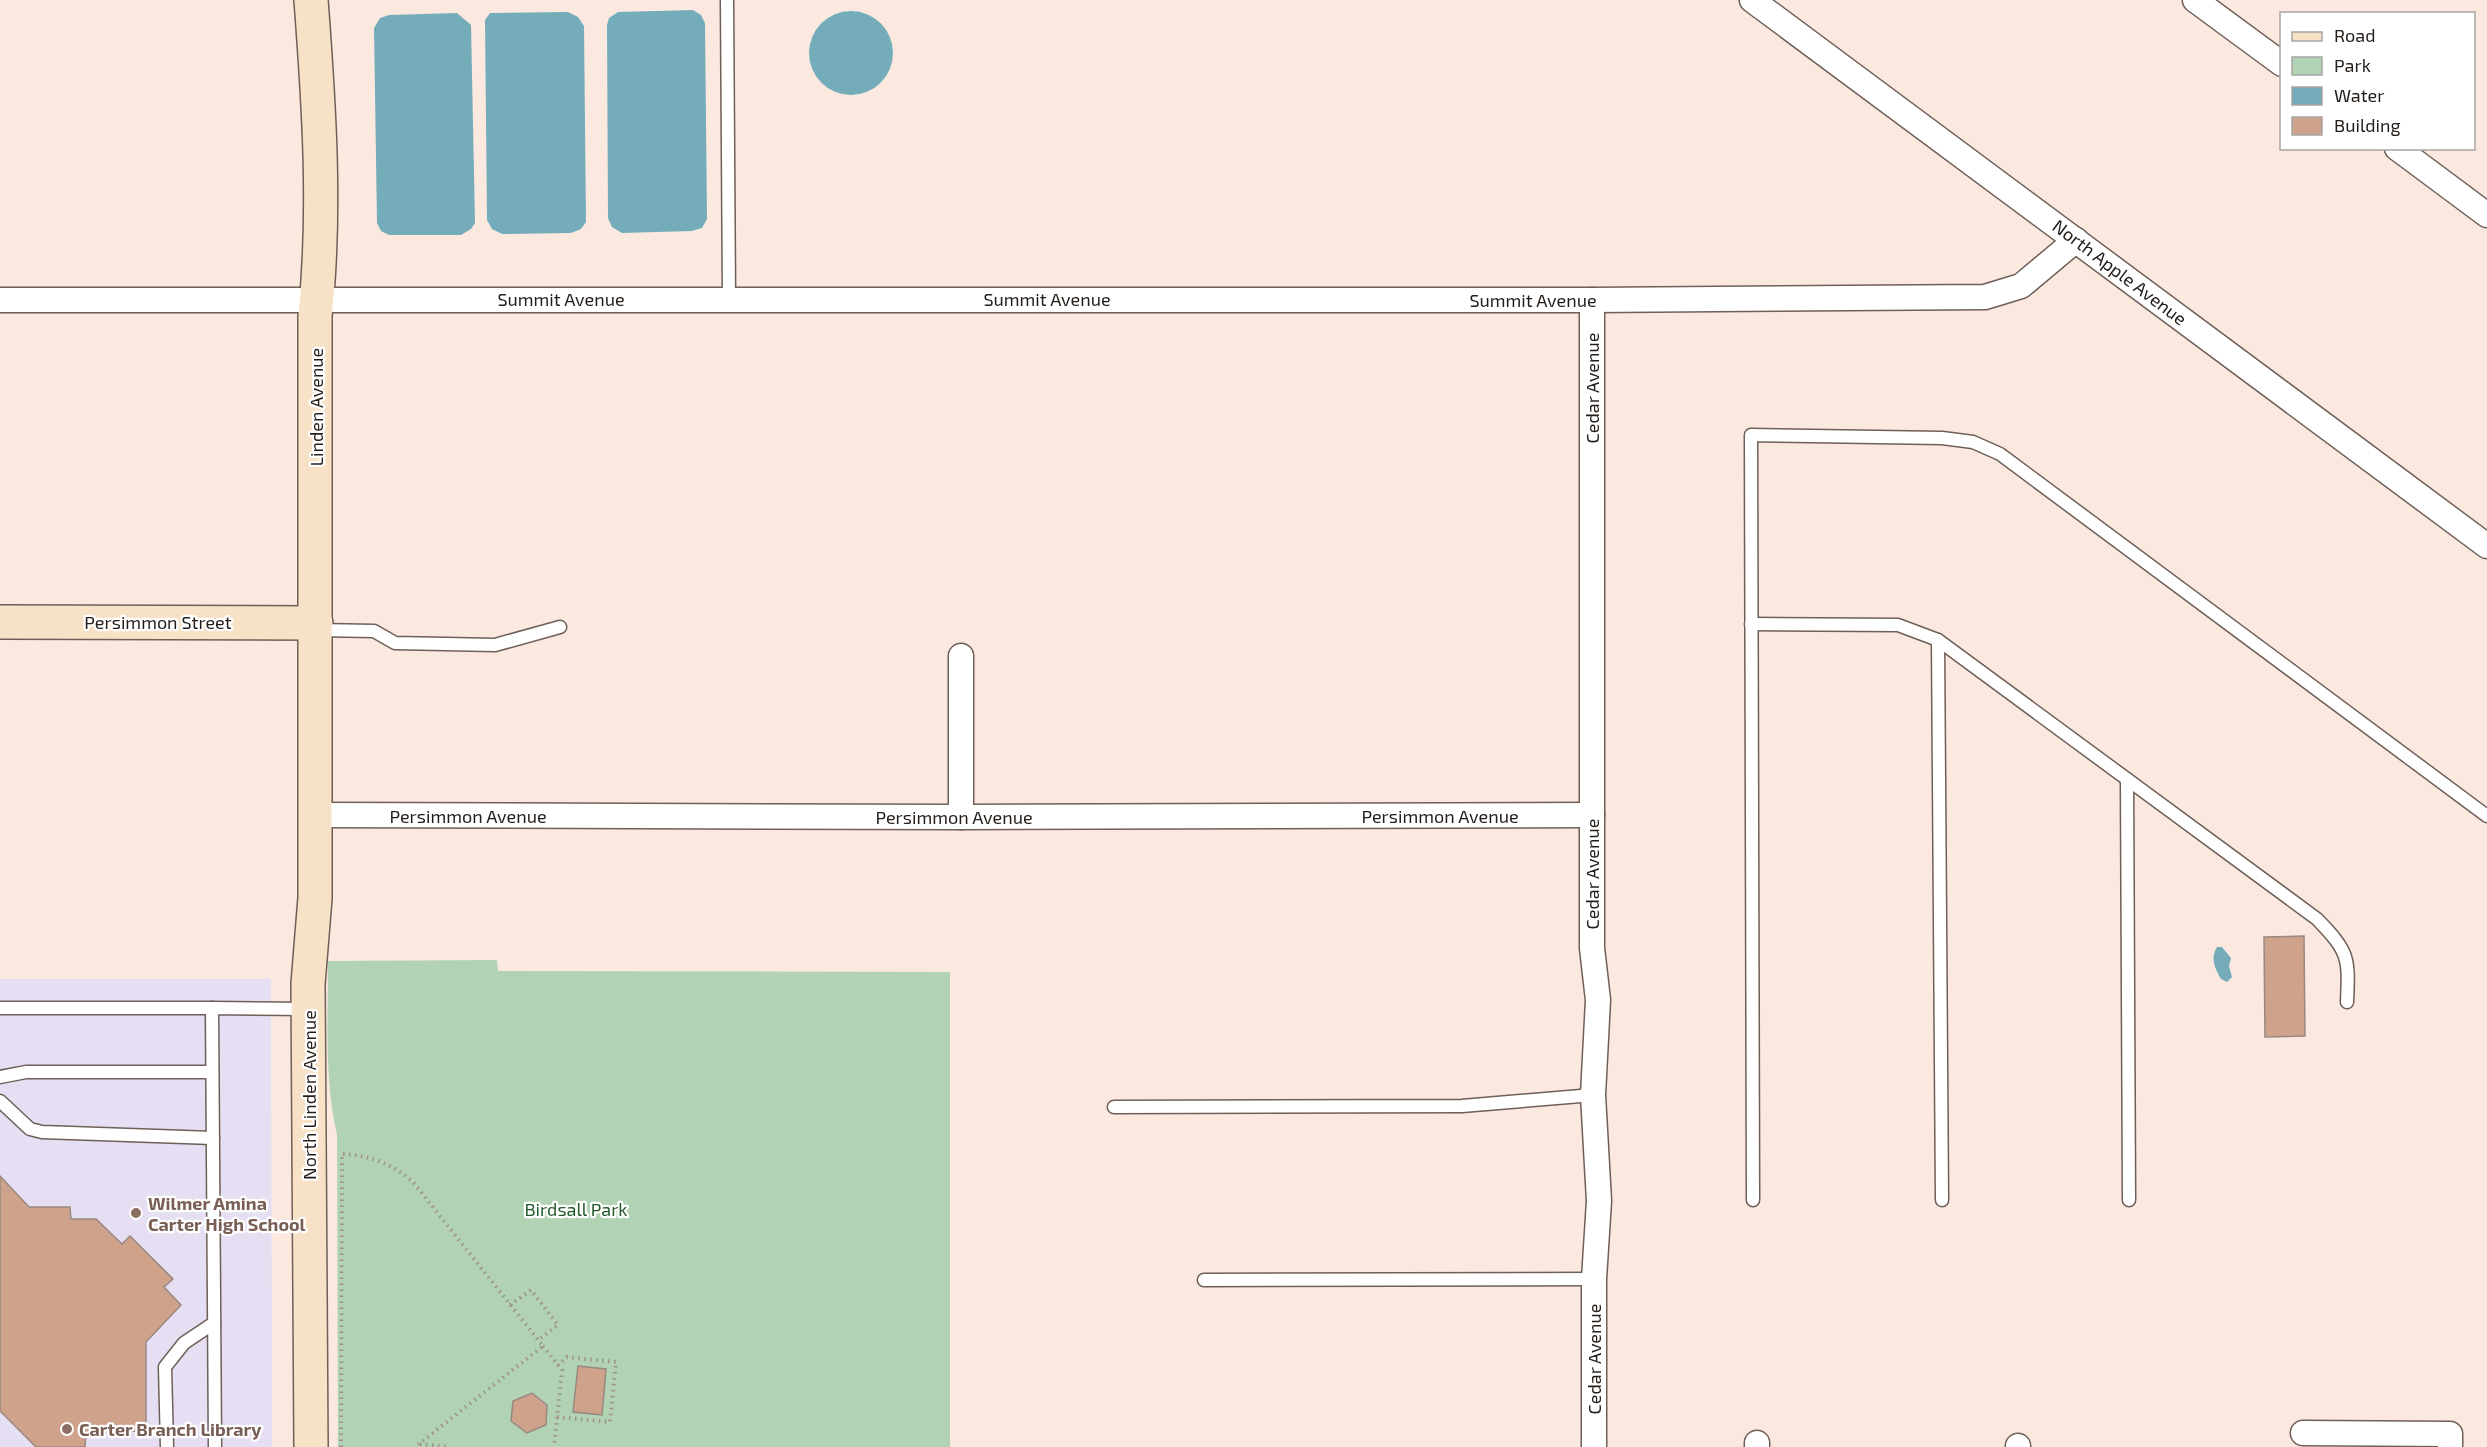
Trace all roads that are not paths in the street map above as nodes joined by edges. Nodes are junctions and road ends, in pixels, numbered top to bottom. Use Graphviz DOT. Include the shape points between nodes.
graph roads {
  1 [pos="311,0"];
  2 [pos="727,0"];
  3 [pos="1752,0"];
  4 [pos="2195,0"];
  5 [pos="2280,63"];
  6 [pos="2400,150"];
  7 [pos="2487,215"];
  8 [pos="2076,240"];
  9 [pos="317,298"];
  10 [pos="729,299"];
  11 [pos="0,300"];
  12 [pos="1592,300"];
  13 [pos="2487,546"];
  14 [pos="0,622"];
  15 [pos="1751,624"];
  16 [pos="316,626"];
  17 [pos="560,627"];
  18 [pos="1938,640"];
  19 [pos="961,656"];
  20 [pos="2127,779"];
  21 [pos="315,815"];
  22 [pos="1592,815"];
  23 [pos="2487,816"];
  24 [pos="961,818"];
  25 [pos="2347,1002"];
  26 [pos="0,1008"];
  27 [pos="212,1008"];
  28 [pos="308,1009"];
  29 [pos="212,1072"];
  30 [pos="0,1077"];
  31 [pos="1593,1095"];
  32 [pos="0,1101"];
  33 [pos="1114,1107"];
  34 [pos="213,1138"];
  35 [pos="1753,1200"];
  36 [pos="1942,1200"];
  37 [pos="2129,1200"];
  38 [pos="1594,1279"];
  39 [pos="1204,1280"];
  40 [pos="214,1323"];
  41 [pos="2303,1433"];
  42 [pos="167,1447"];
  43 [pos="214,1447"];
  44 [pos="311,1447"];
  45 [pos="1594,1447"];
  46 [pos="2450,1447"];
  1 -- 9 [label="street, Linden Avenue" via="320,124"];
  2 -- 10 [label="lane"];
  3 -- 8 [label="street, North Apple Avenue"];
  4 -- 5 [label="street"];
  6 -- 7 [label="street"];
  8 -- 12 [label="street, Summit Avenue" via="2020,286 1985,297"];
  8 -- 13 [label="street, North Apple Avenue"];
  9 -- 10 [label="street, Summit Avenue"];
  9 -- 11 [label="street, Summit Avenue"];
  9 -- 16 [label="street, Linden Avenue"];
  10 -- 12 [label="street, Summit Avenue"];
  12 -- 22 [label="street, Cedar Avenue"];
  14 -- 16 [label="street, Persimmon Street"];
  15 -- 18 [label="lane" via="1898,625"];
  15 -- 23 [label="lane" via="1751,435 1942,438 1973,442 2000,454"];
  15 -- 35 [label="lane"];
  16 -- 17 [label="lane" via="374,631 395,643 495,645"];
  16 -- 21 [label="street, Linden Avenue"];
  18 -- 20 [label="lane"];
  18 -- 36 [label="lane"];
  19 -- 24 [label="street"];
  20 -- 25 [label="lane" via="2325,927 2340,943 2349,964"];
  20 -- 37 [label="lane"];
  21 -- 24 [label="street, Persimmon Avenue"];
  21 -- 28 [label="street, North Linden Avenue"];
  22 -- 24 [label="street, Persimmon Avenue"];
  22 -- 31 [label="street, Cedar Avenue" via="1592,948 1598,1000"];
  26 -- 27 [label="lane"];
  27 -- 28 [label="lane"];
  27 -- 29 [label="lane"];
  28 -- 44 [label="street, North Linden Avenue"];
  29 -- 30 [label="lane" via="26,1072"];
  29 -- 34 [label="lane"];
  31 -- 33 [label="lane" via="1462,1106"];
  31 -- 38 [label="street, Cedar Avenue" via="1599,1201"];
  32 -- 34 [label="lane" via="30,1129 42,1132"];
  34 -- 40 [label="lane"];
  38 -- 39 [label="lane"];
  38 -- 45 [label="street, Cedar Avenue"];
  40 -- 42 [label="lane" via="184,1343 165,1367"];
  40 -- 43 [label="lane"];
  41 -- 46 [label="street" via="2450,1434"];
}
